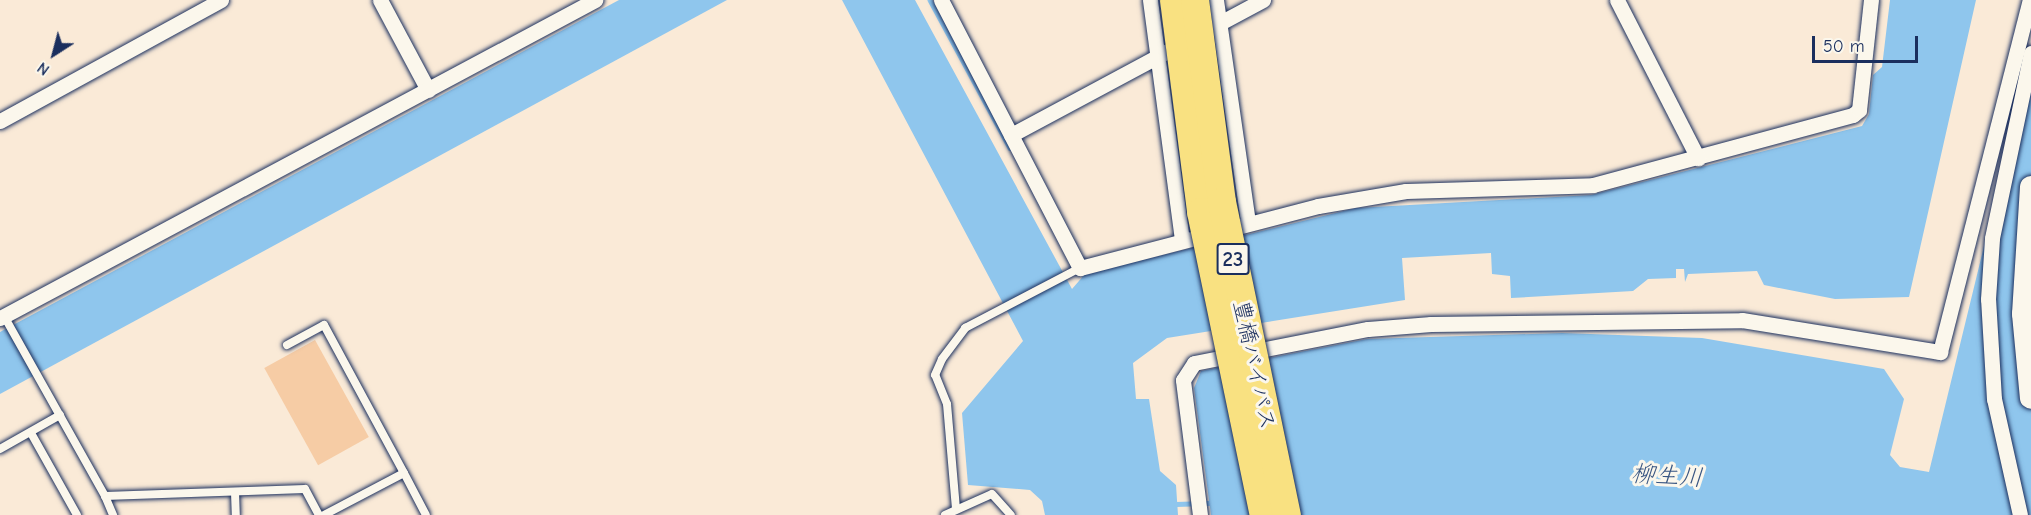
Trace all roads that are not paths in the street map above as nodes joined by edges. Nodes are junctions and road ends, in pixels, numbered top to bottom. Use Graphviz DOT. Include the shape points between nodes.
graph roads {
  1 [pos="221,0"];
  2 [pos="380,0"];
  3 [pos="595,0"];
  4 [pos="940,0"];
  5 [pos="1149,0"];
  6 [pos="1174,0"];
  7 [pos="1195,0"];
  8 [pos="1216,0"];
  9 [pos="1263,0"];
  10 [pos="1617,0"];
  11 [pos="1871,0"];
  12 [pos="2030,0"];
  13 [pos="1218,24"];
  14 [pos="2031,53"];
  15 [pos="1154,59"];
  16 [pos="428,90"];
  17 [pos="0,121"];
  18 [pos="1011,135"];
  19 [pos="1698,158"];
  20 [pos="2031,187"];
  21 [pos="1248,223"];
  22 [pos="1182,239"];
  23 [pos="1079,269"];
  24 [pos="4,317"];
  25 [pos="287,345"];
  26 [pos="2031,398"];
  27 [pos="60,415"];
  28 [pos="31,433"];
  29 [pos="0,449"];
  30 [pos="404,473"];
  31 [pos="234,492"];
  32 [pos="105,496"];
  33 [pos="956,509"];
  34 [pos="1200,514"];
  35 [pos="77,515"];
  36 [pos="113,515"];
  37 [pos="236,515"];
  38 [pos="319,515"];
  39 [pos="324,515"];
  40 [pos="426,515"];
  41 [pos="945,515"];
  42 [pos="1011,515"];
  43 [pos="1264,515"];
  44 [pos="1287,515"];
  45 [pos="2020,515"];
  1 -- 17 [label="street"];
  2 -- 16 [label="street"];
  3 -- 16 [label="street"];
  4 -- 18 [label="street"];
  5 -- 15 [label="street"];
  6 -- 43 [label="highway, 豊橋バイパス / 23, bridge" via="1201,212"];
  7 -- 44 [label="highway, 豊橋バイパス / 23, bridge" via="1222,202"];
  8 -- 13 [label="street"];
  9 -- 13 [label="street"];
  10 -- 19 [label="street"];
  11 -- 19 [label="street" via="1859,110"];
  12 -- 34 [label="street" via="1940,352 1742,320 1368,329 1194,363 1183,380"];
  13 -- 15 [label="street"];
  13 -- 21 [label="street"];
  14 -- 45 [label="street" via="1992,238 1988,299 1994,399"];
  15 -- 18 [label="street"];
  15 -- 22 [label="street"];
  16 -- 24 [label="street"];
  18 -- 23 [label="street"];
  19 -- 21 [label="street" via="1593,185 1406,191"];
  20 -- 26 [label="street" via="2023,314"];
  21 -- 22 [label="street"];
  22 -- 23 [label="street"];
  23 -- 33 [label="lane" via="965,328 942,359 935,375 947,419"];
  24 -- 27 [label="lane"];
  25 -- 30 [label="lane" via="324,325"];
  27 -- 28 [label="lane"];
  27 -- 32 [label="lane"];
  28 -- 29 [label="lane"];
  28 -- 35 [label="lane"];
  30 -- 39 [label="lane"];
  30 -- 40 [label="lane"];
  31 -- 32 [label="lane"];
  31 -- 37 [label="lane"];
  31 -- 38 [label="lane" via="305,489"];
  32 -- 36 [label="lane"];
  33 -- 41 [label="lane"];
  33 -- 42 [label="lane" via="992,495"];
}
